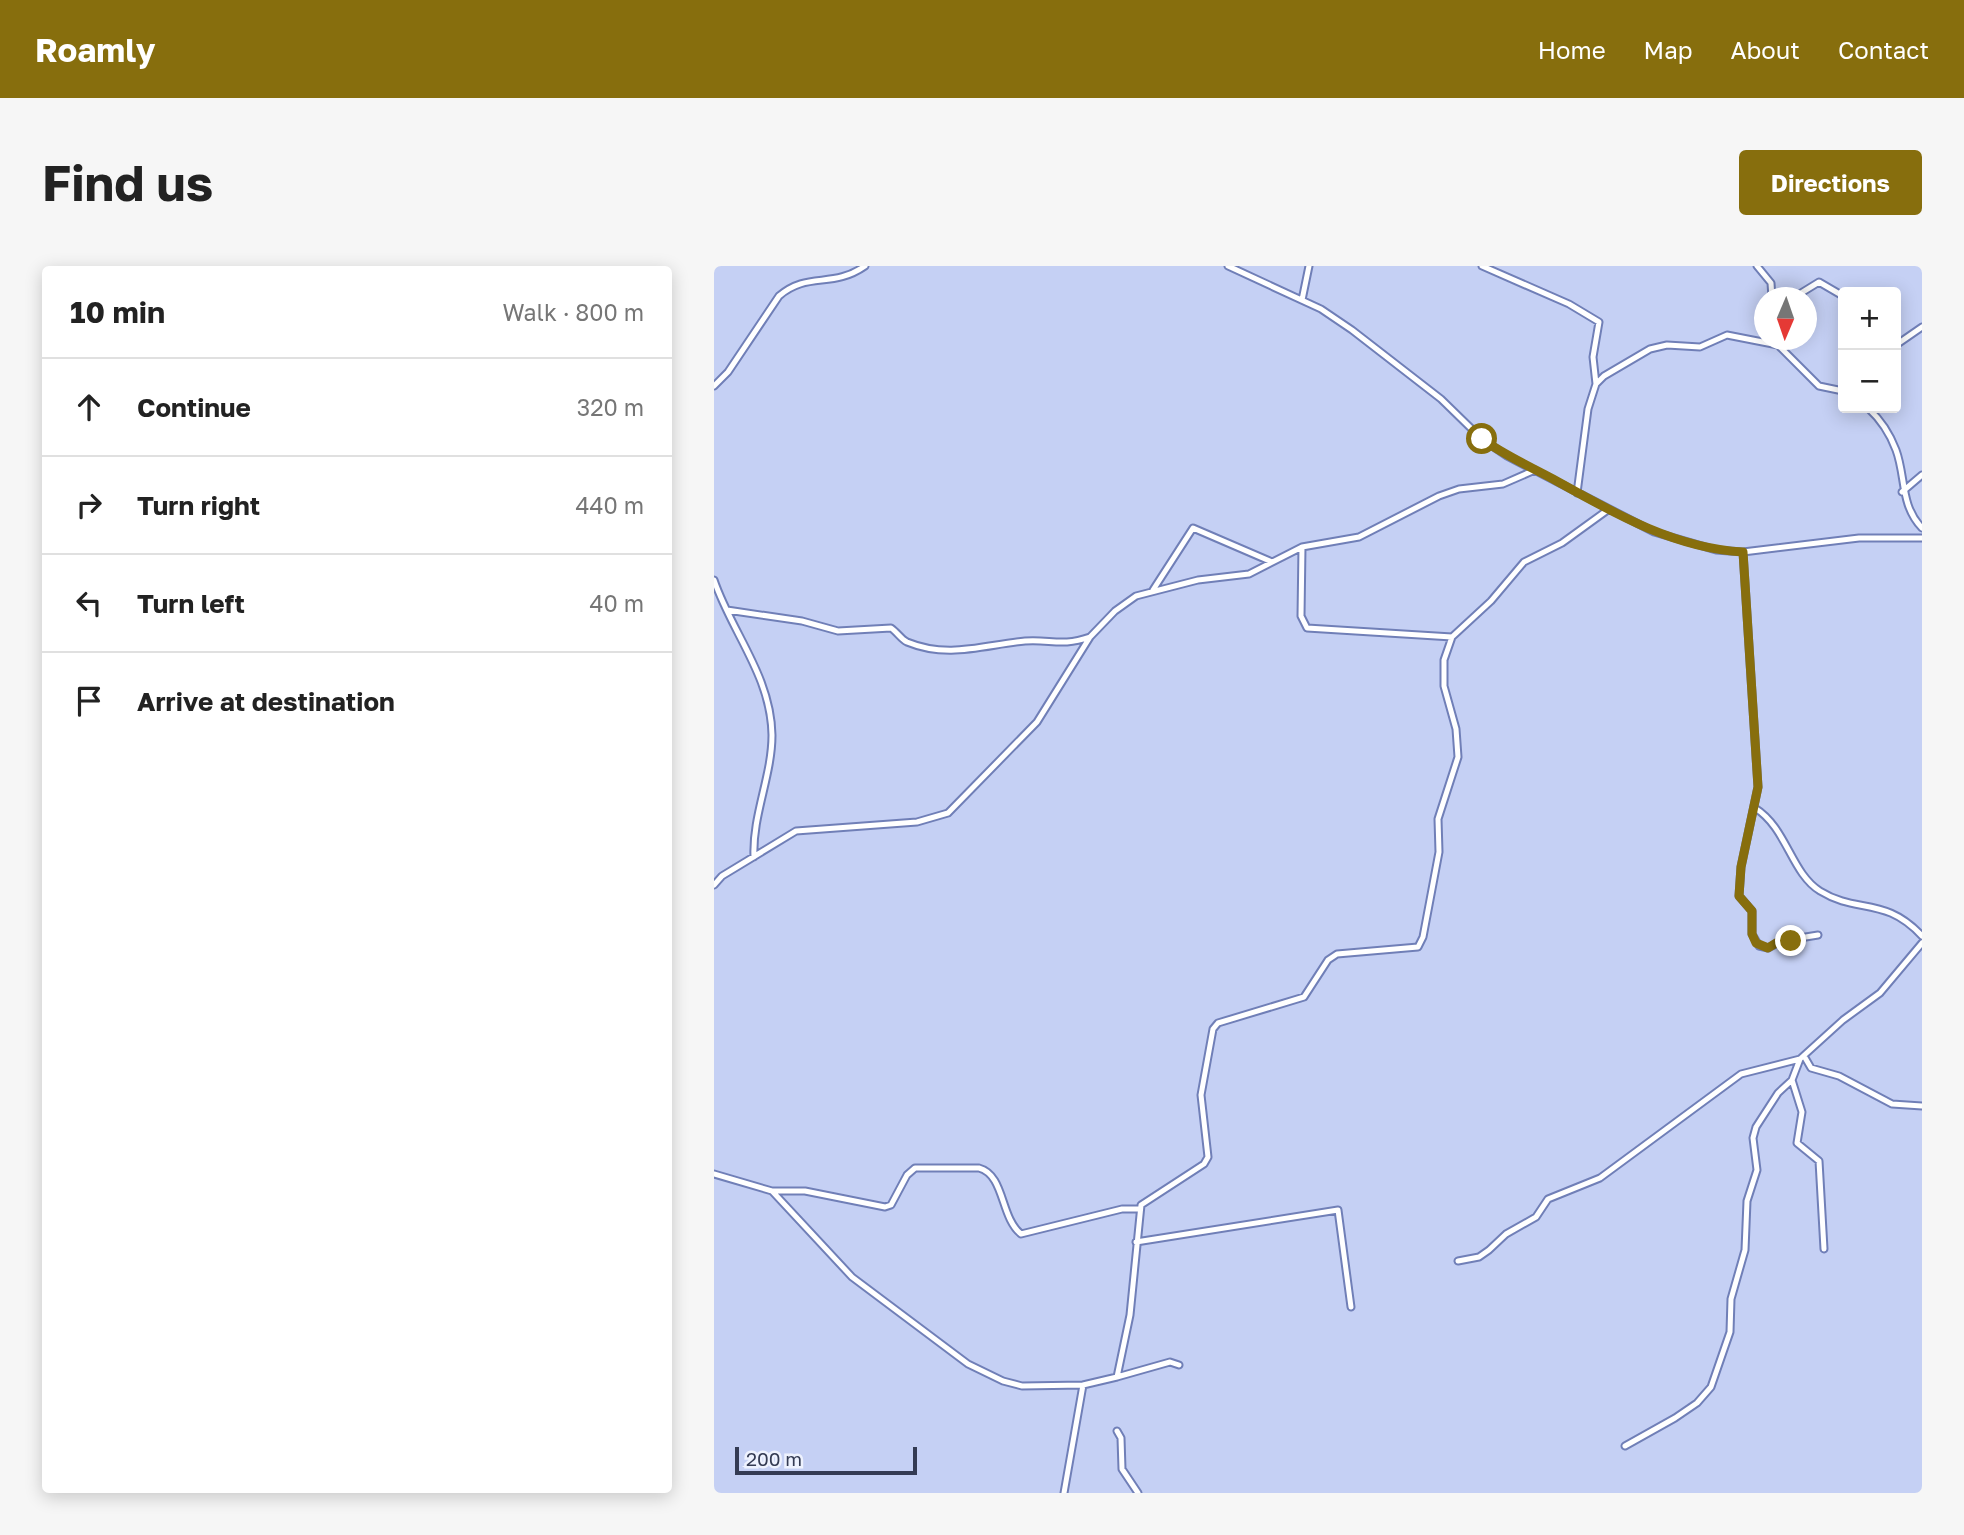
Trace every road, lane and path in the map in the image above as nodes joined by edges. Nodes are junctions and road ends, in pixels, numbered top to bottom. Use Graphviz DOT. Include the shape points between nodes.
graph roads {
  1 [pos="865,266"];
  2 [pos="1228,266"];
  3 [pos="1309,266"];
  4 [pos="1482,266"];
  5 [pos="1757,266"];
  6 [pos="1771,287"];
  7 [pos="1811,287"];
  8 [pos="1838,293"];
  9 [pos="1302,300"];
  10 [pos="1922,327"];
  11 [pos="1754,339"];
  12 [pos="1901,342"];
  13 [pos="1783,350"];
  14 [pos="1596,384"];
  15 [pos="714,386"];
  16 [pos="1838,390"];
  17 [pos="1873,413"];
  18 [pos="1535,470"];
  19 [pos="1922,475"];
  20 [pos="1902,492"];
  21 [pos="1577,493"];
  22 [pos="1609,509"];
  23 [pos="1922,528"];
  24 [pos="1922,538"];
  25 [pos="1302,547"];
  26 [pos="1743,552"];
  27 [pos="1272,562"];
  28 [pos="714,580"];
  29 [pos="1152,591"];
  30 [pos="727,610"];
  31 [pos="1090,637"];
  32 [pos="1452,637"];
  33 [pos="1755,808"];
  34 [pos="754,857"];
  35 [pos="714,885"];
  36 [pos="1818,935"];
  37 [pos="1922,936"];
  38 [pos="1922,943"];
  39 [pos="1802,1058"];
  40 [pos="1792,1080"];
  41 [pos="1922,1106"];
  42 [pos="714,1174"];
  43 [pos="772,1191"];
  44 [pos="1139,1209"];
  45 [pos="1136,1242"];
  46 [pos="1824,1249"];
  47 [pos="1458,1261"];
  48 [pos="1351,1307"];
  49 [pos="1179,1365"];
  50 [pos="1116,1377"];
  51 [pos="1083,1385"];
  52 [pos="1117,1430"];
  53 [pos="1625,1446"];
  54 [pos="1064,1493"];
  55 [pos="1138,1493"];
  1 -- 15 [label="street" via="839,280 812,281 779,296"];
  2 -- 9 [label="street"];
  3 -- 9 [label="street"];
  4 -- 14 [label="street" via="1597,319"];
  5 -- 6 [label="street"];
  7 -- 8 [label="street" via="1819,282"];
  9 -- 18 [label="street" via="1372,344 1493,447"];
  10 -- 12 [label="street"];
  11 -- 14 [label="street" via="1727,335 1700,347 1660,346"];
  13 -- 16 [label="street" via="1819,386"];
  14 -- 21 [label="street" via="1588,409"];
  17 -- 20 [label="street" via="1896,450"];
  18 -- 21 [label="street"];
  18 -- 25 [label="street" via="1503,484 1440,496 1359,537"];
  19 -- 20 [label="street"];
  20 -- 23 [label="street"];
  21 -- 22 [label="street"];
  22 -- 26 [label="street" via="1685,543"];
  22 -- 32 [label="street" via="1562,543 1524,562"];
  24 -- 26 [label="street" via="1859,538"];
  25 -- 27 [label="street"];
  25 -- 32 [label="street" via="1301,616 1307,628"];
  26 -- 33 [label="street" via="1757,747"];
  27 -- 29 [label="street" via="1249,574"];
  27 -- 29 [label="street" via="1193,528"];
  28 -- 30 [label="street"];
  29 -- 31 [label="street" via="1124,604"];
  30 -- 31 [label="street" via="838,631 891,628 908,642 944,652 1027,641 1065,644"];
  30 -- 34 [label="street" via="756,665 771,715 771,759 753,841"];
  31 -- 34 [label="street" via="1037,722 948,813 917,822 805,829"];
  32 -- 44 [label="street" via="1444,660 1444,686 1458,757 1438,819 1439,852 1418,947 1337,954 1328,960 1304,998 1218,1023 1210,1037 1201,1095 1208,1157"];
  33 -- 36 [label="street" via="1739,896 1752,911 1753,939 1768,948 1781,941"];
  33 -- 37 [label="street" via="1774,825 1788,853 1819,890 1890,911 1908,920"];
  34 -- 35 [label="street"];
  38 -- 39 [label="street" via="1880,993"];
  39 -- 40 [label="street"];
  39 -- 41 [label="street" via="1811,1068 1839,1076 1892,1104"];
  39 -- 47 [label="street" via="1741,1074 1600,1178 1548,1199 1536,1217 1479,1257"];
  40 -- 46 [label="street" via="1802,1120 1797,1143 1819,1161"];
  40 -- 53 [label="street" via="1766,1111 1753,1138 1757,1170 1747,1201 1745,1250 1731,1299 1730,1332 1711,1387 1697,1403"];
  42 -- 43 [label="street"];
  43 -- 44 [label="street" via="805,1191 885,1207 891,1205 915,1168 979,1168 994,1178 1006,1214 1020,1234"];
  43 -- 51 [label="street" via="852,1277 968,1364 1022,1386"];
  44 -- 45 [label="street"];
  45 -- 48 [label="street" via="1338,1210"];
  45 -- 50 [label="street" via="1130,1315"];
  49 -- 50 [label="street" via="1170,1362"];
  50 -- 51 [label="street"];
  51 -- 54 [label="street"];
  52 -- 55 [label="street" via="1122,1469"];
}
